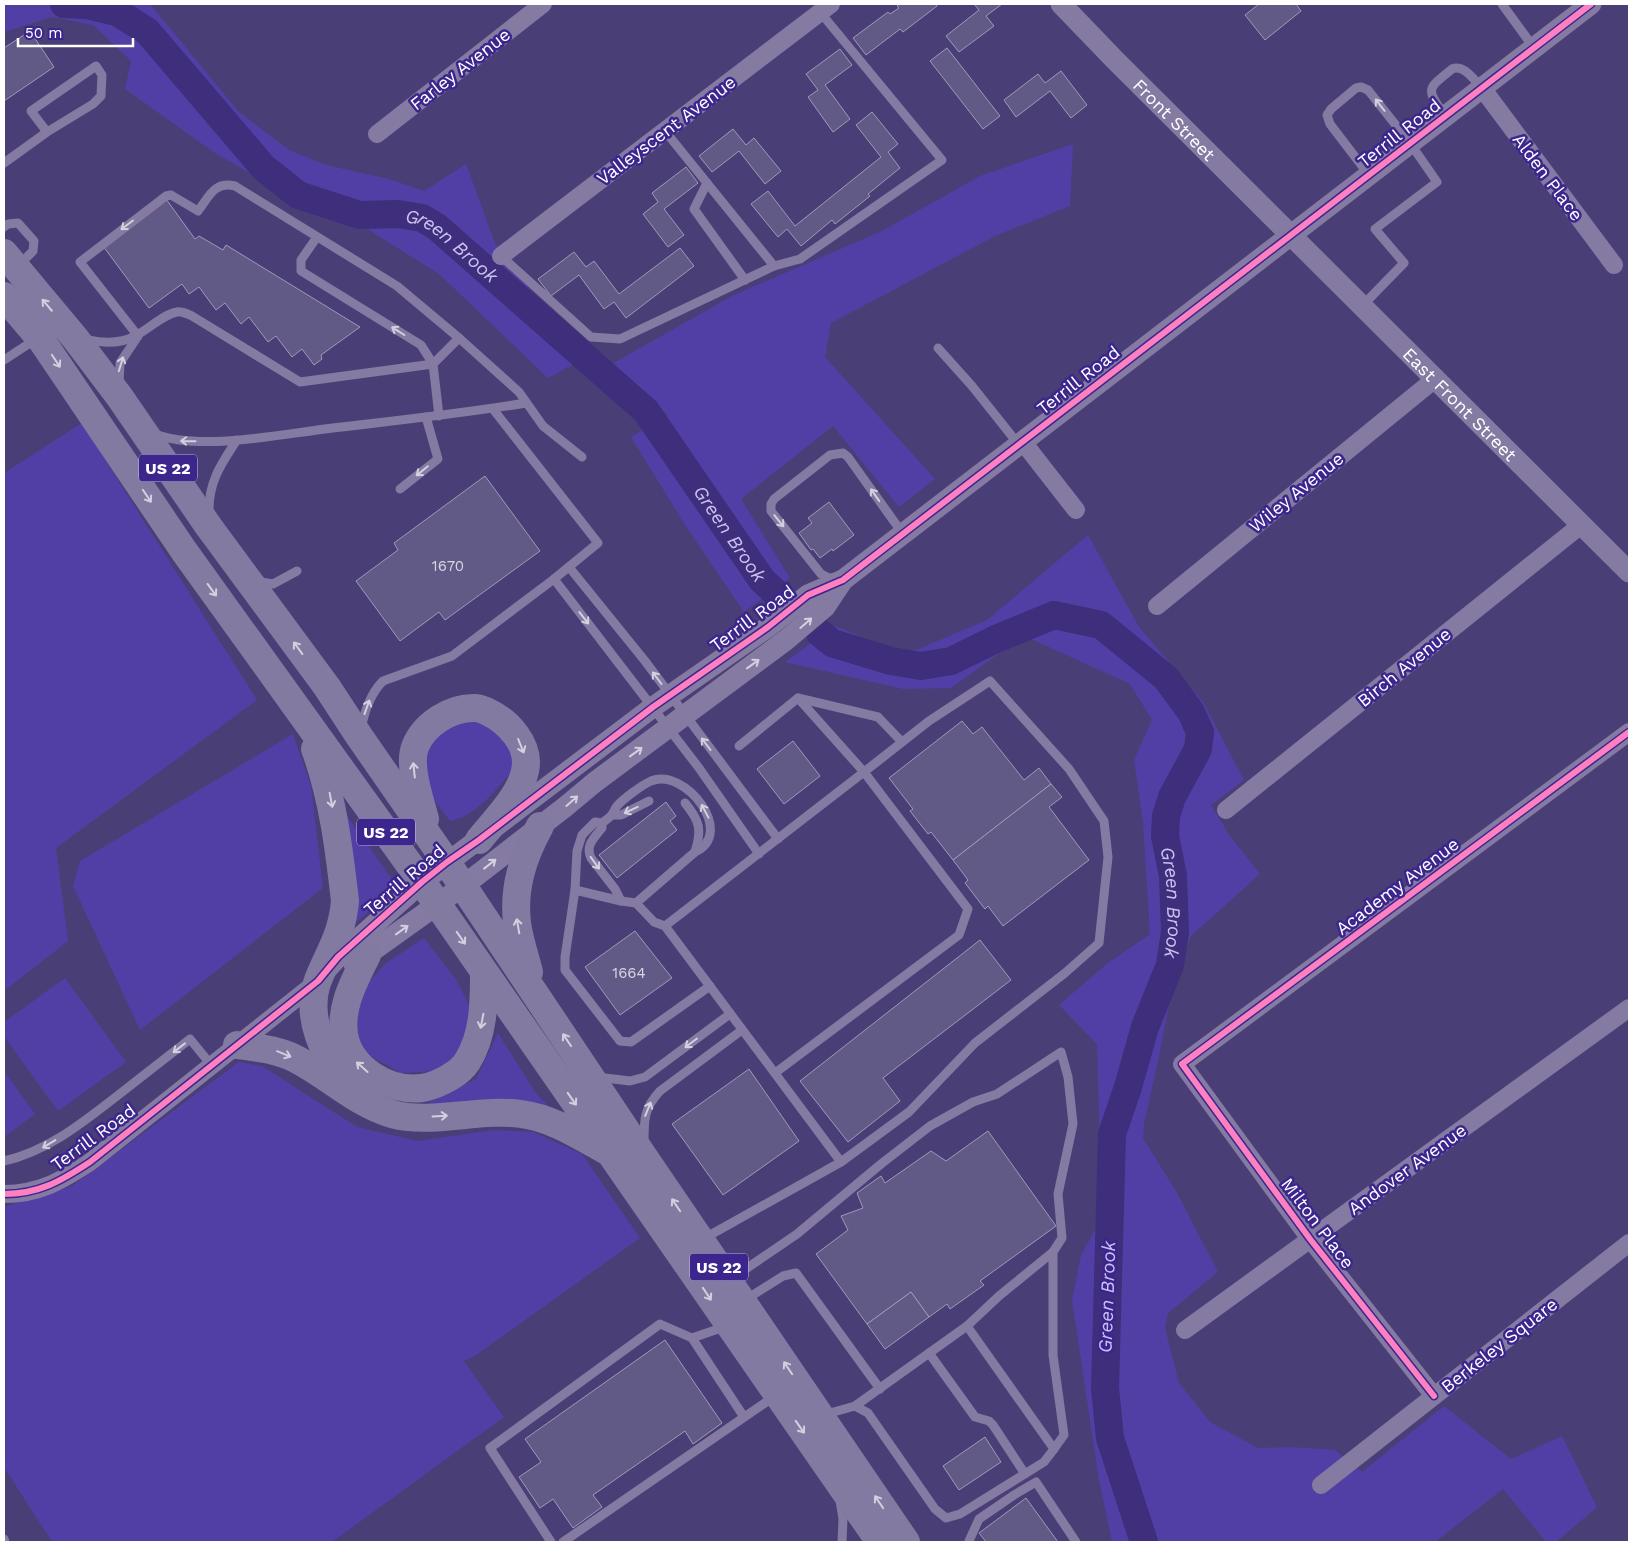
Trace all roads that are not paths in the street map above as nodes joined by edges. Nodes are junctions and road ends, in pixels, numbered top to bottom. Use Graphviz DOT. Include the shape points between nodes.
graph roads {
  1 [pos="543,4"];
  2 [pos="1061,4"];
  3 [pos="1591,4"];
  4 [pos="1504,5"];
  5 [pos="826,8"];
  6 [pos="1534,48"];
  7 [pos="1482,88"];
  8 [pos="1446,116"];
  9 [pos="664,131"];
  10 [pos="47,132"];
  11 [pos="377,134"];
  12 [pos="1410,143"];
  13 [pos="4,163"];
  14 [pos="1369,175"];
  15 [pos="707,183"];
  16 [pos="4,227"];
  17 [pos="1291,235"];
  18 [pos="317,237"];
  19 [pos="500,256"];
  20 [pos="10,260"];
  21 [pos="1614,265"];
  22 [pos="774,266"];
  23 [pos="745,280"];
  24 [pos="1362,306"];
  25 [pos="9,307"];
  26 [pos="138,336"];
  27 [pos="39,337"];
  28 [pos="75,338"];
  29 [pos="459,338"];
  30 [pos="938,348"];
  31 [pos="4,360"];
  32 [pos="433,364"];
  33 [pos="1435,379"];
  34 [pos="119,396"];
  35 [pos="526,403"];
  36 [pos="493,408"];
  37 [pos="439,416"];
  38 [pos="426,417"];
  39 [pos="139,427"];
  40 [pos="237,440"];
  41 [pos="1021,444"];
  42 [pos="582,457"];
  43 [pos="400,489"];
  44 [pos="1076,510"];
  45 [pos="1581,525"];
  46 [pos="209,527"];
  47 [pos="903,534"];
  48 [pos="569,567"];
  49 [pos="297,571"];
  50 [pos="1629,572"];
  51 [pos="554,579"];
  52 [pos="248,580"];
  53 [pos="844,580"];
  54 [pos="817,601"];
  55 [pos="1157,606"];
  56 [pos="670,695"];
  57 [pos="798,698"];
  58 [pos="653,707"];
  59 [pos="305,720"];
  60 [pos="676,722"];
  61 [pos="1629,732"];
  62 [pos="359,736"];
  63 [pos="902,742"];
  64 [pos="739,746"];
  65 [pos="864,772"];
  66 [pos="649,801"];
  67 [pos="684,803"];
  68 [pos="1226,810"];
  69 [pos="613,815"];
  70 [pos="602,823"];
  71 [pos="540,826"];
  72 [pos="428,835"];
  73 [pos="778,839"];
  74 [pos="479,840"];
  75 [pos="696,852"];
  76 [pos="760,854"];
  77 [pos="447,862"];
  78 [pos="422,882"];
  79 [pos="463,886"];
  80 [pos="575,890"];
  81 [pos="621,901"];
  82 [pos="636,903"];
  83 [pos="437,904"];
  84 [pos="665,926"];
  85 [pos="367,955"];
  86 [pos="484,973"];
  87 [pos="318,981"];
  88 [pos="710,986"];
  89 [pos="533,990"];
  90 [pos="1629,1008"];
  91 [pos="730,1014"];
  92 [pos="742,1030"];
  93 [pos="237,1045"];
  94 [pos="1182,1064"];
  95 [pos="212,1066"];
  96 [pos="775,1073"];
  97 [pos="589,1075"];
  98 [pos="354,1098"];
  99 [pos="610,1153"];
  100 [pos="644,1158"];
  101 [pos="4,1161"];
  102 [pos="841,1162"];
  103 [pos="4,1194"];
  104 [pos="1310,1239"];
  105 [pos="700,1240"];
  106 [pos="1629,1243"];
  107 [pos="1053,1252"];
  108 [pos="736,1291"];
  109 [pos="728,1326"];
  110 [pos="967,1326"];
  111 [pos="1185,1330"];
  112 [pos="692,1338"];
  113 [pos="929,1353"];
  114 [pos="880,1389"];
  115 [pos="778,1394"];
  116 [pos="1434,1396"];
  117 [pos="855,1406"];
  118 [pos="820,1416"];
  119 [pos="744,1417"];
  120 [pos="1054,1449"];
  121 [pos="1025,1474"];
  122 [pos="838,1480"];
  123 [pos="1322,1485"];
  124 [pos="551,1542"];
  125 [pos="564,1542"];
  126 [pos="842,1542"];
  127 [pos="880,1542"];
  128 [pos="906,1542"];
  129 [pos="969,1542"];
  130 [pos="1076,1542"];
  1 -- 11 [label="street, Farley Avenue"];
  2 -- 17 [label="street, Front Street"];
  3 -- 6 [label="street, Terrill Road"];
  4 -- 6 [label="lane"];
  5 -- 9 [label="street, Valleyscent Avenue"];
  5 -- 22 [label="lane" via="942,160 800,259"];
  6 -- 7 [label="street, Terrill Road"];
  7 -- 8 [label="street, Terrill Road"];
  7 -- 8 [label="lane" via="1463,69 1452,69 1431,89 1432,97"];
  7 -- 21 [label="street, Alden Place"];
  8 -- 12 [label="street, Terrill Road"];
  9 -- 15 [label="lane"];
  9 -- 19 [label="street, Valleyscent Avenue"];
  10 -- 10 [label="lane" via="101,96 102,75 96,66 31,111"];
  10 -- 13 [label="lane"];
  12 -- 14 [label="street, Terrill Road"];
  12 -- 14 [label="lane, one-way" via="1368,90 1356,88 1327,115 1330,124"];
  12 -- 24 [label="lane" via="1437,182 1375,229 1404,263"];
  14 -- 17 [label="street, Terrill Road"];
  15 -- 22 [label="lane"];
  15 -- 23 [label="lane" via="694,209"];
  16 -- 20 [label="lane" via="18,223 35,246 33,251"];
  17 -- 24 [label="street, East Front Street"];
  17 -- 41 [label="street, Terrill Road"];
  18 -- 26 [label="lane, one-way" via="228,184 215,188 198,211 172,195 166,196 80,262"];
  18 -- 29 [label="lane" via="397,286"];
  32 -- 18 [label="lane, one-way" via="421,345 301,271 301,260"];
  19 -- 23 [label="lane" via="591,337 620,339"];
  28 -- 20 [label="highway, US 22, one-way"];
  22 -- 23 [label="lane"];
  24 -- 33 [label="street, East Front Street"];
  25 -- 27 [label="highway, US 22"];
  26 -- 28 [label="lane" via="104,343"];
  26 -- 32 [label="lane" via="169,314 183,312 300,382"];
  34 -- 26 [label="lane, one-way" via="120,363"];
  27 -- 31 [label="lane"];
  27 -- 59 [label="highway, US 22, one-way" via="184,551"];
  28 -- 34 [label="highway, US 22"];
  29 -- 32 [label="lane"];
  29 -- 35 [label="lane" via="519,392"];
  30 -- 41 [label="lane"];
  32 -- 37 [label="lane"];
  33 -- 45 [label="street, East Front Street"];
  33 -- 55 [label="street, Wiley Avenue"];
  34 -- 39 [label="highway, US 22"];
  35 -- 36 [label="lane"];
  35 -- 42 [label="lane" via="543,426"];
  36 -- 37 [label="lane"];
  36 -- 48 [label="lane" via="598,543"];
  37 -- 38 [label="lane"];
  38 -- 40 [label="lane"];
  38 -- 43 [label="lane, one-way" via="438,459"];
  40 -- 39 [label="lane, one-way" via="182,441"];
  39 -- 46 [label="highway, US 22"];
  40 -- 46 [label="lane" via="217,470 208,501"];
  41 -- 44 [label="street"];
  41 -- 47 [label="street, Terrill Road"];
  45 -- 50 [label="street, East Front Street"];
  45 -- 68 [label="street, Birch Avenue"];
  46 -- 52 [label="highway, US 22"];
  47 -- 53 [label="street, Terrill Road"];
  47 -- 53 [label="lane, one-way" via="848,457 843,453 830,455 774,499 771,511 822,574"];
  48 -- 51 [label="lane"];
  56 -- 48 [label="lane, one-way"];
  49 -- 52 [label="lane" via="273,584"];
  51 -- 58 [label="lane, one-way"];
  62 -- 51 [label="lane, one-way" via="371,697 383,681 452,656"];
  62 -- 52 [label="highway, US 22, one-way"];
  53 -- 54 [label="street, Terrill Road"];
  54 -- 56 [label="street, Terrill Road" via="768,626"];
  60 -- 54 [label="street, Terrill Road, one-way" via="786,640"];
  56 -- 58 [label="street, Terrill Road"];
  56 -- 60 [label="lane"];
  57 -- 63 [label="lane" via="878,716"];
  57 -- 64 [label="lane"];
  57 -- 65 [label="lane"];
  58 -- 60 [label="lane"];
  58 -- 74 [label="street, Terrill Road"];
  59 -- 78 [label="highway, US 22"];
  59 -- 87 [label="highway, one-way" via="331,800 345,901 337,939"];
  71 -- 60 [label="street, Terrill Road, one-way"];
  73 -- 60 [label="lane, one-way"];
  60 -- 76 [label="lane" via="700,768"];
  61 -- 94 [label="street, Academy Avenue"];
  62 -- 72 [label="highway, US 22"];
  63 -- 65 [label="lane"];
  63 -- 102 [label="lane" via="990,681 1069,769 1104,821 1108,857 1100,943 975,1043 909,1112"];
  65 -- 73 [label="lane"];
  65 -- 96 [label="lane" via="968,909 959,935"];
  66 -- 69 [label="lane, one-way" via="621,815"];
  67 -- 75 [label="lane" via="700,828"];
  69 -- 70 [label="lane"];
  75 -- 69 [label="lane, one-way" via="704,848 710,835 708,816 680,784 662,778 652,781 616,807"];
  70 -- 80 [label="lane" via="595,822 582,835 577,850"];
  70 -- 81 [label="lane, one-way" via="602,828 590,842 589,853"];
  79 -- 71 [label="street, Terrill Road, one-way"];
  89 -- 71 [label="highway, one-way" via="515,903 525,855"];
  72 -- 74 [label="highway, one-way" via="414,774 414,748 439,718 449,712 477,708 508,724 521,745 526,766 518,791"];
  72 -- 77 [label="highway, US 22"];
  73 -- 76 [label="lane"];
  74 -- 77 [label="street, Terrill Road"];
  75 -- 82 [label="lane"];
  76 -- 84 [label="lane"];
  77 -- 78 [label="street, Terrill Road"];
  77 -- 79 [label="highway, US 22"];
  78 -- 83 [label="highway, US 22"];
  78 -- 87 [label="street, Terrill Road" via="338,957"];
  79 -- 83 [label="street, Terrill Road"];
  79 -- 89 [label="highway, US 22"];
  80 -- 81 [label="lane"];
  80 -- 88 [label="lane" via="565,970 620,1041 631,1042"];
  81 -- 82 [label="lane"];
  82 -- 84 [label="lane" via="654,922"];
  85 -- 83 [label="street, Terrill Road, one-way"];
  83 -- 86 [label="highway, US 22, one-way"];
  84 -- 88 [label="lane"];
  86 -- 85 [label="highway, one-way" via="484,1010 480,1031 466,1064 440,1083 406,1088 376,1078 362,1068 347,1045 346,1004"];
  85 -- 87 [label="street, Terrill Road" via="349,968"];
  86 -- 99 [label="highway, US 22, one-way"];
  87 -- 93 [label="street, Terrill Road"];
  87 -- 98 [label="highway" via="315,1015 320,1041 327,1059"];
  88 -- 91 [label="lane"];
  97 -- 89 [label="highway, US 22, one-way"];
  90 -- 104 [label="street, Andover Avenue"];
  91 -- 92 [label="lane"];
  91 -- 97 [label="lane, one-way" via="645,1077 630,1081"];
  92 -- 96 [label="lane"];
  100 -- 92 [label="lane, one-way" via="644,1119 652,1099"];
  93 -- 95 [label="street, Terrill Road"];
  93 -- 98 [label="highway, one-way" via="270,1049 296,1059"];
  94 -- 104 [label="street, Milton Place"];
  95 -- 101 [label="lane, one-way" via="190,1039 77,1127 42,1149"];
  95 -- 103 [label="street, Terrill Road" via="90,1162 62,1180 34,1190"];
  96 -- 102 [label="lane"];
  97 -- 100 [label="highway, US 22"];
  98 -- 99 [label="highway, one-way" via="392,1114 412,1117 520,1114 543,1118"];
  99 -- 109 [label="highway, US 22, one-way"];
  105 -- 100 [label="highway, US 22, one-way"];
  102 -- 105 [label="lane"];
  104 -- 111 [label="street, Andover Avenue"];
  104 -- 116 [label="street, Milton Place"];
  105 -- 108 [label="highway, US 22"];
  106 -- 116 [label="street, Berkeley Square"];
  107 -- 108 [label="lane" via="1062,1238 1058,1194 1074,1124 1061,1052 997,1094 973,1102 930,1126 797,1234"];
  107 -- 110 [label="lane"];
  107 -- 120 [label="lane" via="1053,1356 1064,1436"];
  108 -- 114 [label="lane" via="796,1273"];
  118 -- 108 [label="highway, US 22, one-way"];
  109 -- 112 [label="lane"];
  109 -- 115 [label="highway, US 22"];
  110 -- 113 [label="lane"];
  110 -- 120 [label="lane"];
  112 -- 119 [label="lane"];
  112 -- 124 [label="lane" via="660,1324 490,1448"];
  113 -- 114 [label="lane"];
  113 -- 121 [label="lane" via="974,1417 993,1425"];
  114 -- 117 [label="lane"];
  115 -- 119 [label="lane"];
  115 -- 122 [label="highway, US 22, one-way"];
  116 -- 123 [label="street, Berkeley Square"];
  117 -- 118 [label="lane"];
  117 -- 121 [label="lane" via="868,1413 935,1509 946,1518 960,1514"];
  128 -- 118 [label="highway, US 22, one-way"];
  119 -- 125 [label="lane"];
  120 -- 121 [label="lane" via="1044,1462"];
  122 -- 126 [label="lane"];
  122 -- 127 [label="highway, US 22"];
  129 -- 130 [label="lane" via="979,1519 1036,1482"];
}
